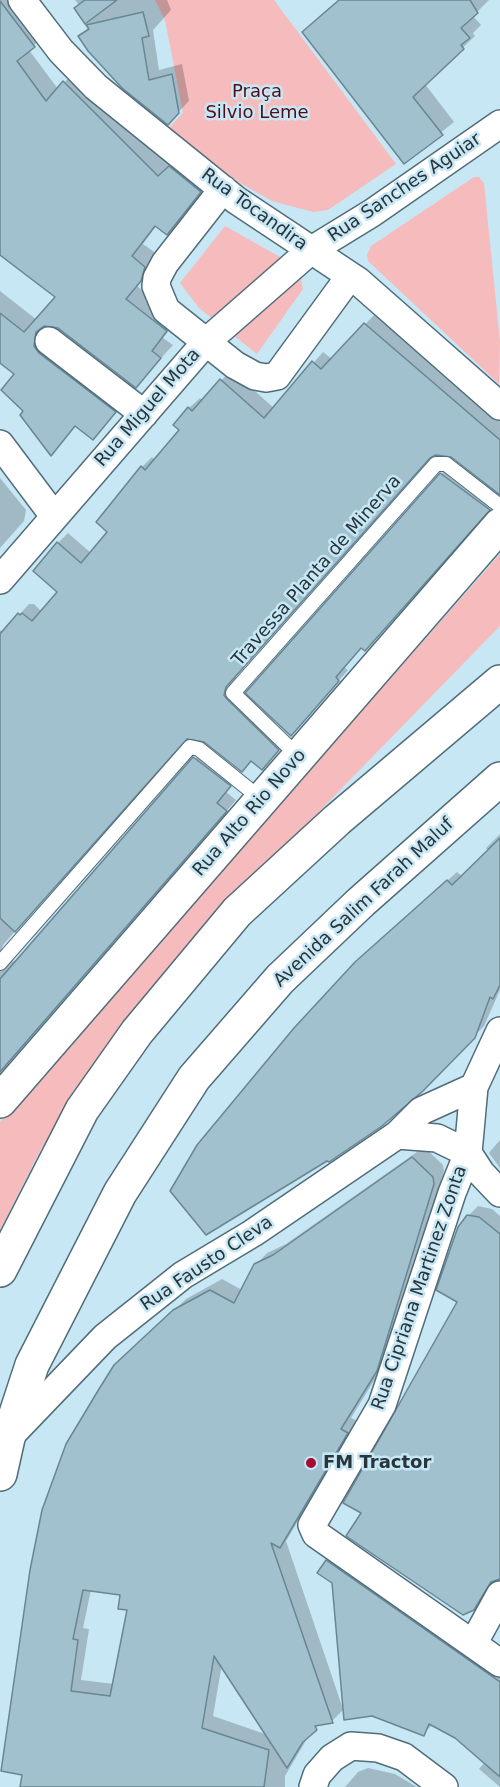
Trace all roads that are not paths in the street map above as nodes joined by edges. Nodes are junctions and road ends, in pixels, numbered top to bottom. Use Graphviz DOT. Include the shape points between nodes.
graph roads {
  1 [pos="22,0"];
  2 [pos="500,124"];
  3 [pos="223,189"];
  4 [pos="310,250"];
  5 [pos="350,276"];
  6 [pos="49,341"];
  7 [pos="206,342"];
  8 [pos="500,406"];
  9 [pos="144,414"];
  10 [pos="0,444"];
  11 [pos="500,506"];
  12 [pos="54,516"];
  13 [pos="500,525"];
  14 [pos="0,580"];
  15 [pos="500,682"];
  16 [pos="298,756"];
  17 [pos="500,779"];
  18 [pos="261,800"];
  19 [pos="0,963"];
  20 [pos="500,1031"];
  21 [pos="474,1087"];
  22 [pos="0,1101"];
  23 [pos="396,1135"];
  24 [pos="468,1153"];
  25 [pos="500,1193"];
  26 [pos="0,1270"];
  27 [pos="8,1438"];
  28 [pos="0,1474"];
  29 [pos="500,1595"];
  30 [pos="473,1644"];
  31 [pos="500,1663"];
  32 [pos="313,1787"];
  33 [pos="444,1787"];
  1 -- 3 [label="street, Rua Tocandira" via="61,51 96,87"];
  2 -- 4 [label="street, Rua Sanches Aguiar" via="372,213"];
  3 -- 4 [label="street, Rua Tocandira"];
  3 -- 7 [label="street" via="157,278 165,310"];
  4 -- 5 [label="street, Rua Tocandira"];
  4 -- 7 [label="street, Rua Miguel Mota"];
  5 -- 7 [label="street" via="277,376 266,378 246,372"];
  5 -- 8 [label="street, Rua Tocandira"];
  6 -- 9 [label="street"];
  7 -- 9 [label="street, Rua Miguel Mota"];
  9 -- 12 [label="street, Rua Miguel Mota"];
  10 -- 12 [label="street"];
  11 -- 16 [label="lane, Travessa Planta de Minerva" via="446,464 436,464 233,693"];
  12 -- 14 [label="street, Rua Miguel Mota"];
  13 -- 16 [label="main road, Rua Alto Rio Novo"];
  15 -- 26 [label="main road" via="337,820 237,912 137,1032 82,1110"];
  16 -- 18 [label="main road, Rua Alto Rio Novo"];
  17 -- 27 [label="main road, Avenida Salim Farah Maluf" via="280,980 194,1078 120,1193 32,1365"];
  18 -- 19 [label="lane" via="199,749 190,747"];
  18 -- 22 [label="main road, Rua Alto Rio Novo"];
  20 -- 21 [label="street, Rua Cipriana Martinez Zonta"];
  21 -- 23 [label="street, Rua Fausto Cleva" via="421,1111"];
  21 -- 24 [label="street, Rua Cipriana Martinez Zonta"];
  23 -- 24 [label="street" via="437,1138"];
  23 -- 27 [label="street, Rua Fausto Cleva" via="253,1233 183,1275 105,1336"];
  24 -- 25 [label="street"];
  24 -- 30 [label="street, Rua Cipriana Martinez Zonta" via="382,1405 312,1522 316,1534"];
  27 -- 28 [label="main road, Avenida Salim Farah Maluf"];
  29 -- 30 [label="street"];
  30 -- 31 [label="street"];
  32 -- 33 [label="street" via="317,1775 332,1758 351,1746 378,1748 404,1757"];
}
